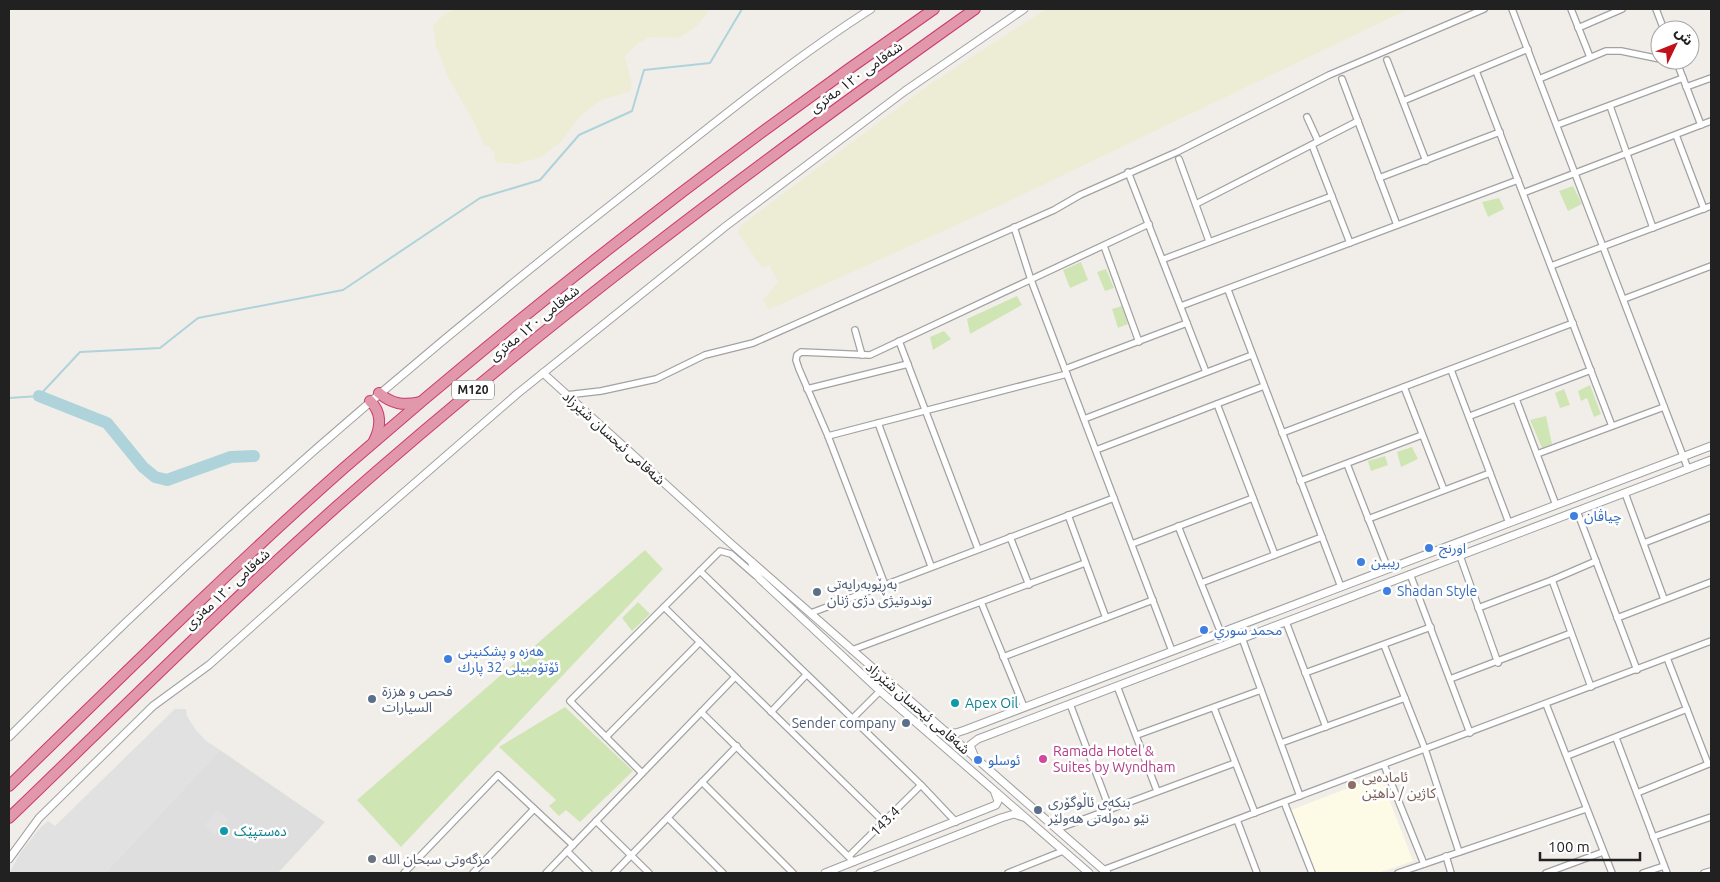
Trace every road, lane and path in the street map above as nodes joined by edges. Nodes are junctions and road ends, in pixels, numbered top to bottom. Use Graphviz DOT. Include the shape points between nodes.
graph roads {
  1 [pos="871,9"];
  2 [pos="934,9"];
  3 [pos="975,9"];
  4 [pos="1024,9"];
  5 [pos="1484,9"];
  6 [pos="1512,9"];
  7 [pos="1571,9"];
  8 [pos="1622,9"];
  9 [pos="1578,28"];
  10 [pos="1528,49"];
  11 [pos="1590,57"];
  12 [pos="1650,58"];
  13 [pos="1388,60"];
  14 [pos="1680,70"];
  15 [pos="1476,71"];
  16 [pos="1683,78"];
  17 [pos="1711,78"];
  18 [pos="1540,79"];
  19 [pos="1342,80"];
  20 [pos="1686,87"];
  21 [pos="1403,101"];
  22 [pos="1610,106"];
  23 [pos="1307,118"];
  24 [pos="1358,121"];
  25 [pos="1711,121"];
  26 [pos="1701,125"];
  27 [pos="1557,126"];
  28 [pos="1500,132"];
  29 [pos="1676,135"];
  30 [pos="1318,141"];
  31 [pos="1312,144"];
  32 [pos="1628,153"];
  33 [pos="1179,159"];
  34 [pos="1426,161"];
  35 [pos="1128,172"];
  36 [pos="1575,173"];
  37 [pos="1379,178"];
  38 [pos="1518,180"];
  39 [pos="1523,193"];
  40 [pos="1332,196"];
  41 [pos="1196,204"];
  42 [pos="1711,206"];
  43 [pos="1704,209"];
  44 [pos="1149,224"];
  45 [pos="1397,225"];
  46 [pos="1014,227"];
  47 [pos="1653,228"];
  48 [pos="1209,241"];
  49 [pos="1350,243"];
  50 [pos="1104,246"];
  51 [pos="1603,247"];
  52 [pos="1164,259"];
  53 [pos="1551,266"];
  54 [pos="1711,266"];
  55 [pos="1031,280"];
  56 [pos="1228,290"];
  57 [pos="1624,299"];
  58 [pos="1181,306"];
  59 [pos="1187,323"];
  60 [pos="1573,323"];
  61 [pos="855,330"];
  62 [pos="900,341"];
  63 [pos="1139,342"];
  64 [pos="862,355"];
  65 [pos="1252,355"];
  66 [pos="908,364"];
  67 [pos="1451,370"];
  68 [pos="1591,370"];
  69 [pos="1066,371"];
  70 [pos="1206,372"];
  71 [pos="543,373"];
  72 [pos="1264,386"];
  73 [pos="1404,388"];
  74 [pos="807,389"];
  75 [pos="379,393"];
  76 [pos="566,394"];
  77 [pos="1516,399"];
  78 [pos="423,400"];
  79 [pos="370,401"];
  80 [pos="1217,404"];
  81 [pos="1664,407"];
  82 [pos="925,410"];
  83 [pos="1470,416"];
  84 [pos="1084,418"];
  85 [pos="878,423"];
  86 [pos="1612,426"];
  87 [pos="1282,433"];
  88 [pos="1422,435"];
  89 [pos="828,436"];
  90 [pos="372,444"];
  91 [pos="1711,446"];
  92 [pos="1096,450"];
  93 [pos="1537,454"];
  94 [pos="1683,457"];
  95 [pos="1711,460"];
  96 [pos="1347,464"];
  97 [pos="1688,469"];
  98 [pos="1490,473"];
  99 [pos="1300,481"];
  100 [pos="1444,490"];
  101 [pos="1626,493"];
  102 [pos="1114,498"];
  103 [pos="1254,498"];
  104 [pos="1556,506"];
  105 [pos="1577,511"];
  106 [pos="1068,515"];
  107 [pos="1711,517"];
  108 [pos="1368,519"];
  109 [pos="1509,523"];
  110 [pos="1178,526"];
  111 [pos="1322,537"];
  112 [pos="1010,538"];
  113 [pos="1644,543"];
  114 [pos="1132,544"];
  115 [pos="978,549"];
  116 [pos="1428,554"];
  117 [pos="1275,555"];
  118 [pos="1460,556"];
  119 [pos="1596,561"];
  120 [pos="752,562"];
  121 [pos="1085,563"];
  122 [pos="931,566"];
  123 [pos="1433,566"];
  124 [pos="1388,569"];
  125 [pos="700,571"];
  126 [pos="1410,574"];
  127 [pos="760,579"];
  128 [pos="1552,580"];
  129 [pos="1711,582"];
  130 [pos="1201,583"];
  131 [pos="885,585"];
  132 [pos="1029,585"];
  133 [pos="1341,587"];
  134 [pos="1664,599"];
  135 [pos="1153,600"];
  136 [pos="982,602"];
  137 [pos="664,607"];
  138 [pos="1478,608"];
  139 [pos="811,613"];
  140 [pos="1106,618"];
  141 [pos="1617,618"];
  142 [pos="1286,622"];
  143 [pos="1431,627"];
  144 [pos="1220,633"];
  145 [pos="1571,633"];
  146 [pos="1242,638"];
  147 [pos="1711,641"];
  148 [pos="700,642"];
  149 [pos="1193,644"];
  150 [pos="1384,645"];
  151 [pos="852,650"];
  152 [pos="1172,651"];
  153 [pos="1196,656"];
  154 [pos="1003,657"];
  155 [pos="1667,658"];
  156 [pos="1498,663"];
  157 [pos="1637,670"];
  158 [pos="1305,673"];
  159 [pos="806,675"];
  160 [pos="735,677"];
  161 [pos="1450,679"];
  162 [pos="1117,686"];
  163 [pos="1591,687"];
  164 [pos="1261,690"];
  165 [pos="880,691"];
  166 [pos="1405,698"];
  167 [pos="909,700"];
  168 [pos="1070,704"];
  169 [pos="1546,704"];
  170 [pos="1024,707"];
  171 [pos="1214,708"];
  172 [pos="901,709"];
  173 [pos="1687,709"];
  174 [pos="702,712"];
  175 [pos="771,712"];
  176 [pos="852,718"];
  177 [pos="972,727"];
  178 [pos="1326,727"];
  179 [pos="945,732"];
  180 [pos="1470,733"];
  181 [pos="10,735"];
  182 [pos="1136,735"];
  183 [pos="606,737"];
  184 [pos="1616,738"];
  185 [pos="978,739"];
  186 [pos="1280,743"];
  187 [pos="737,746"];
  188 [pos="1425,749"];
  189 [pos="1567,756"];
  190 [pos="975,758"];
  191 [pos="1235,763"];
  192 [pos="1710,764"];
  193 [pos="1384,765"];
  194 [pos="642,773"];
  195 [pos="702,782"];
  196 [pos="921,785"];
  197 [pos="9,786"];
  198 [pos="994,790"];
  199 [pos="1157,792"];
  200 [pos="1637,793"];
  201 [pos="1300,796"];
  202 [pos="1284,802"];
  203 [pos="996,805"];
  204 [pos="534,809"];
  205 [pos="1586,809"];
  206 [pos="1110,810"];
  207 [pos="1255,813"];
  208 [pos="1024,817"];
  209 [pos="1711,817"];
  210 [pos="9,818"];
  211 [pos="668,818"];
  212 [pos="1002,818"];
  213 [pos="1237,820"];
  214 [pos="596,821"];
  215 [pos="884,822"];
  216 [pos="956,822"];
  217 [pos="1057,829"];
  218 [pos="1653,838"];
  219 [pos="573,845"];
  220 [pos="567,851"];
  221 [pos="1064,851"];
  222 [pos="1459,852"];
  223 [pos="1603,852"];
  224 [pos="631,856"];
  225 [pos="1446,856"];
  226 [pos="9,859"];
  227 [pos="852,859"];
  228 [pos="1424,864"];
  229 [pos="1664,866"];
  230 [pos="1711,870"];
  231 [pos="1105,872"];
  232 [pos="404,873"];
  233 [pos="473,873"];
  234 [pos="546,873"];
  235 [pos="589,873"];
  236 [pos="614,873"];
  237 [pos="649,873"];
  238 [pos="723,873"];
  239 [pos="793,873"];
  240 [pos="825,873"];
  241 [pos="860,873"];
  242 [pos="1010,873"];
  243 [pos="1089,873"];
  244 [pos="1257,873"];
  245 [pos="1312,873"];
  246 [pos="1398,873"];
  247 [pos="1451,873"];
  248 [pos="1546,873"];
  249 [pos="1612,873"];
  250 [pos="1643,873"];
  251 [pos="1667,873"];
  252 [pos="1704,873"];
  1 -- 75 [label="street" via="815,45 526,271"];
  2 -- 78 [label="highway, شەقامی ١٢٠ مەتری / M120" via="811,94 655,212"];
  3 -- 210 [label="highway, شەقامی ١٢٠ مەتری / M120" via="680,223 532,341 239,595"];
  4 -- 71 [label="street" via="905,91 726,226"];
  5 -- 35 [label="street" via="1337,72 1177,152"];
  6 -- 10 [label="street"];
  7 -- 9 [label="street"];
  8 -- 9 [label="street"];
  9 -- 11 [label="street"];
  10 -- 15 [label="street"];
  10 -- 18 [label="street"];
  11 -- 12 [label="street" via="1613,50"];
  11 -- 18 [label="street"];
  13 -- 21 [label="street"];
  14 -- 16 [label="street"];
  15 -- 21 [label="street"];
  15 -- 28 [label="street"];
  16 -- 20 [label="street"];
  16 -- 22 [label="street"];
  17 -- 20 [label="street"];
  18 -- 27 [label="street"];
  19 -- 24 [label="street"];
  20 -- 26 [label="street"];
  21 -- 34 [label="street"];
  22 -- 27 [label="street"];
  22 -- 32 [label="street"];
  23 -- 30 [label="street"];
  24 -- 30 [label="street"];
  24 -- 37 [label="street"];
  25 -- 26 [label="street"];
  26 -- 29 [label="street"];
  27 -- 36 [label="street"];
  28 -- 34 [label="street"];
  28 -- 38 [label="street"];
  29 -- 32 [label="street"];
  29 -- 43 [label="street"];
  30 -- 31 [label="street"];
  31 -- 40 [label="street"];
  31 -- 41 [label="street"];
  32 -- 36 [label="street"];
  32 -- 47 [label="street"];
  33 -- 41 [label="street"];
  34 -- 37 [label="street"];
  35 -- 44 [label="street"];
  35 -- 46 [label="street"];
  36 -- 39 [label="street"];
  36 -- 51 [label="street"];
  37 -- 45 [label="street"];
  38 -- 39 [label="street"];
  38 -- 45 [label="street"];
  39 -- 53 [label="street"];
  40 -- 48 [label="street"];
  40 -- 49 [label="street"];
  41 -- 48 [label="street"];
  42 -- 43 [label="street"];
  43 -- 47 [label="street"];
  44 -- 50 [label="street"];
  44 -- 52 [label="street"];
  45 -- 49 [label="street"];
  46 -- 55 [label="street"];
  46 -- 76 [label="street" via="812,318 753,343 705,355 656,380"];
  47 -- 51 [label="street"];
  48 -- 52 [label="street"];
  49 -- 56 [label="street"];
  50 -- 55 [label="street"];
  50 -- 63 [label="street"];
  51 -- 53 [label="street"];
  51 -- 57 [label="street"];
  52 -- 58 [label="street"];
  53 -- 60 [label="street"];
  54 -- 57 [label="street"];
  55 -- 62 [label="street"];
  55 -- 69 [label="street"];
  56 -- 58 [label="street"];
  56 -- 65 [label="street"];
  57 -- 81 [label="street"];
  58 -- 59 [label="street"];
  59 -- 63 [label="street"];
  59 -- 70 [label="street"];
  60 -- 67 [label="street"];
  60 -- 68 [label="street"];
  61 -- 64 [label="street"];
  62 -- 64 [label="street"];
  62 -- 66 [label="street"];
  63 -- 69 [label="street"];
  64 -- 74 [label="street" via="801,352 796,360"];
  65 -- 70 [label="street"];
  65 -- 72 [label="street"];
  66 -- 74 [label="street"];
  66 -- 82 [label="street"];
  67 -- 73 [label="street"];
  67 -- 83 [label="street"];
  68 -- 77 [label="street"];
  68 -- 86 [label="street"];
  69 -- 82 [label="street"];
  69 -- 84 [label="street"];
  70 -- 84 [label="street"];
  71 -- 76 [label="street, شەقامی ئیحسان شێرزاد"];
  71 -- 226 [label="street" via="209,666 153,706 39,818"];
  72 -- 80 [label="street"];
  72 -- 87 [label="street"];
  73 -- 87 [label="street"];
  73 -- 88 [label="street"];
  74 -- 89 [label="street"];
  75 -- 78 [label="highway" via="397,404"];
  75 -- 79 [label="street"];
  76 -- 120 [label="street, شەقامی ئیحسان شێرزاد"];
  77 -- 83 [label="street"];
  77 -- 93 [label="street"];
  78 -- 90 [label="highway, شەقامی ١٢٠ مەتری / M120"];
  79 -- 90 [label="highway" via="380,420"];
  79 -- 181 [label="street" via="267,492"];
  80 -- 92 [label="street"];
  80 -- 103 [label="street"];
  81 -- 86 [label="street"];
  81 -- 94 [label="street"];
  82 -- 85 [label="street"];
  82 -- 115 [label="street"];
  83 -- 98 [label="street"];
  84 -- 92 [label="street"];
  85 -- 89 [label="street"];
  85 -- 122 [label="street"];
  86 -- 93 [label="street"];
  87 -- 99 [label="street"];
  88 -- 96 [label="street"];
  88 -- 100 [label="street"];
  89 -- 131 [label="street"];
  90 -- 197 [label="highway, شەقامی ١٢٠ مەتری / M120" via="237,565"];
  91 -- 94 [label="street"];
  92 -- 102 [label="street"];
  93 -- 104 [label="street"];
  94 -- 97 [label="street"];
  94 -- 104 [label="street"];
  95 -- 97 [label="street"];
  96 -- 99 [label="street"];
  96 -- 108 [label="street"];
  97 -- 101 [label="street"];
  98 -- 100 [label="street"];
  98 -- 109 [label="street"];
  99 -- 111 [label="street"];
  100 -- 108 [label="street"];
  101 -- 105 [label="street"];
  101 -- 113 [label="street"];
  102 -- 106 [label="street"];
  102 -- 114 [label="street"];
  103 -- 110 [label="street"];
  103 -- 117 [label="street"];
  104 -- 109 [label="street"];
  105 -- 118 [label="street"];
  105 -- 119 [label="street"];
  106 -- 112 [label="street"];
  106 -- 121 [label="street"];
  107 -- 113 [label="street"];
  108 -- 124 [label="street"];
  109 -- 116 [label="street"];
  110 -- 114 [label="street"];
  110 -- 130 [label="street"];
  111 -- 117 [label="street"];
  111 -- 133 [label="street"];
  112 -- 115 [label="street"];
  112 -- 132 [label="street"];
  113 -- 134 [label="street"];
  114 -- 135 [label="street"];
  115 -- 122 [label="street"];
  116 -- 123 [label="street"];
  116 -- 124 [label="street"];
  117 -- 130 [label="street"];
  118 -- 123 [label="street"];
  118 -- 138 [label="street"];
  119 -- 128 [label="street"];
  119 -- 141 [label="street"];
  120 -- 127 [label="street, شەقامی ئیحسان شێرزاد" via="753,570"];
  120 -- 139 [label="street, شەقامی ئیحسان شێرزاد"];
  121 -- 132 [label="street"];
  121 -- 140 [label="street"];
  122 -- 131 [label="street"];
  123 -- 126 [label="street"];
  124 -- 133 [label="street"];
  125 -- 127 [label="street" via="720,551 725,551"];
  125 -- 137 [label="street"];
  125 -- 159 [label="street"];
  126 -- 142 [label="street"];
  126 -- 143 [label="street"];
  127 -- 165 [label="street, شەقامی ئیحسان شێرزاد"];
  128 -- 138 [label="street"];
  128 -- 145 [label="street"];
  129 -- 134 [label="street"];
  130 -- 144 [label="street"];
  131 -- 139 [label="street"];
  132 -- 136 [label="street"];
  133 -- 144 [label="street"];
  134 -- 141 [label="street"];
  135 -- 140 [label="street"];
  135 -- 152 [label="street"];
  136 -- 151 [label="street"];
  136 -- 154 [label="street"];
  137 -- 148 [label="street"];
  137 -- 183 [label="street" via="570,701"];
  138 -- 156 [label="street"];
  139 -- 151 [label="street, شەقامی ئیحسان شێرزاد"];
  140 -- 154 [label="street"];
  141 -- 157 [label="street"];
  142 -- 146 [label="street"];
  142 -- 158 [label="street"];
  143 -- 150 [label="street"];
  143 -- 161 [label="street"];
  144 -- 149 [label="street"];
  145 -- 156 [label="street"];
  145 -- 163 [label="street"];
  146 -- 153 [label="street"];
  146 -- 164 [label="street"];
  147 -- 155 [label="street"];
  148 -- 160 [label="street"];
  148 -- 183 [label="street"];
  149 -- 152 [label="street"];
  149 -- 153 [label="street"];
  150 -- 158 [label="street"];
  150 -- 166 [label="street"];
  151 -- 167 [label="street, شەقامی ئیحسان شێرزاد"];
  152 -- 170 [label="street"];
  153 -- 162 [label="street"];
  154 -- 170 [label="street"];
  155 -- 157 [label="street"];
  155 -- 173 [label="street"];
  156 -- 161 [label="street"];
  157 -- 163 [label="street"];
  158 -- 178 [label="street"];
  159 -- 175 [label="street"];
  159 -- 176 [label="street"];
  160 -- 174 [label="street"];
  160 -- 175 [label="street"];
  161 -- 180 [label="street"];
  162 -- 168 [label="street"];
  162 -- 182 [label="street"];
  163 -- 169 [label="street"];
  164 -- 171 [label="street"];
  164 -- 186 [label="street"];
  165 -- 172 [label="street, شەقامی ئیحسان شێرزاد"];
  165 -- 176 [label="street"];
  166 -- 178 [label="street"];
  166 -- 188 [label="street"];
  167 -- 172 [label="street"];
  167 -- 179 [label="street, شەقامی ئیحسان شێرزاد"];
  168 -- 185 [label="street"];
  168 -- 206 [label="street"];
  169 -- 180 [label="street"];
  169 -- 189 [label="street"];
  170 -- 177 [label="street"];
  171 -- 182 [label="street"];
  171 -- 191 [label="street"];
  172 -- 198 [label="street, شەقامی ئیحسان شێرزاد"];
  173 -- 184 [label="street"];
  173 -- 192 [label="street"];
  174 -- 187 [label="street"];
  174 -- 194 [label="street"];
  175 -- 215 [label="street"];
  176 -- 196 [label="street"];
  177 -- 179 [label="street" via="956,733"];
  177 -- 185 [label="street" via="972,736"];
  178 -- 186 [label="street"];
  179 -- 190 [label="street, شەقامی ئیحسان شێرزاد"];
  180 -- 188 [label="street"];
  182 -- 199 [label="street"];
  183 -- 194 [label="street"];
  184 -- 189 [label="street"];
  184 -- 200 [label="street"];
  185 -- 190 [label="street" via="970,745"];
  186 -- 201 [label="street"];
  187 -- 195 [label="street"];
  187 -- 227 [label="street"];
  188 -- 193 [label="street"];
  188 -- 222 [label="street"];
  189 -- 205 [label="street"];
  190 -- 217 [label="street, شەقامی ئیحسان شێرزاد"];
  191 -- 199 [label="street"];
  191 -- 207 [label="street"];
  192 -- 200 [label="street"];
  193 -- 201 [label="street"];
  193 -- 228 [label="street"];
  194 -- 214 [label="street"];
  195 -- 211 [label="street"];
  195 -- 239 [label="street"];
  196 -- 215 [label="street, 143.4"];
  196 -- 216 [label="street"];
  198 -- 203 [label="street"];
  198 -- 208 [label="street, شەقامی ئیحسان شێرزاد"];
  199 -- 206 [label="street"];
  200 -- 218 [label="street"];
  201 -- 202 [label="street"];
  202 -- 207 [label="street"];
  202 -- 245 [label="street"];
  203 -- 212 [label="street" via="1003,811"];
  203 -- 216 [label="street"];
  204 -- 219 [label="street"];
  204 -- 232 [label="street" via="498,775"];
  204 -- 233 [label="street"];
  205 -- 222 [label="street"];
  205 -- 223 [label="street"];
  206 -- 217 [label="street"];
  207 -- 213 [label="street"];
  208 -- 212 [label="street" via="1014,814"];
  208 -- 221 [label="street, شەقامی ئیحسان شێرزاد"];
  209 -- 218 [label="street"];
  211 -- 224 [label="street"];
  211 -- 238 [label="street"];
  212 -- 241 [label="street"];
  213 -- 231 [label="street"];
  213 -- 244 [label="street"];
  214 -- 219 [label="street"];
  214 -- 224 [label="street"];
  215 -- 227 [label="street, 143.4"];
  216 -- 227 [label="street"];
  217 -- 231 [label="street, شەقامی ئیحسان شێرزاد"];
  218 -- 229 [label="street"];
  219 -- 220 [label="street"];
  220 -- 234 [label="street"];
  220 -- 235 [label="street"];
  221 -- 242 [label="street"];
  221 -- 243 [label="street, شەقامی ئیحسان شێرزاد"];
  222 -- 225 [label="street"];
  223 -- 248 [label="street"];
  223 -- 249 [label="street"];
  224 -- 236 [label="street"];
  224 -- 237 [label="street"];
  225 -- 228 [label="street"];
  225 -- 247 [label="street"];
  227 -- 240 [label="street"];
  228 -- 246 [label="street"];
  229 -- 250 [label="street"];
  229 -- 251 [label="street"];
  230 -- 252 [label="street"];
}
